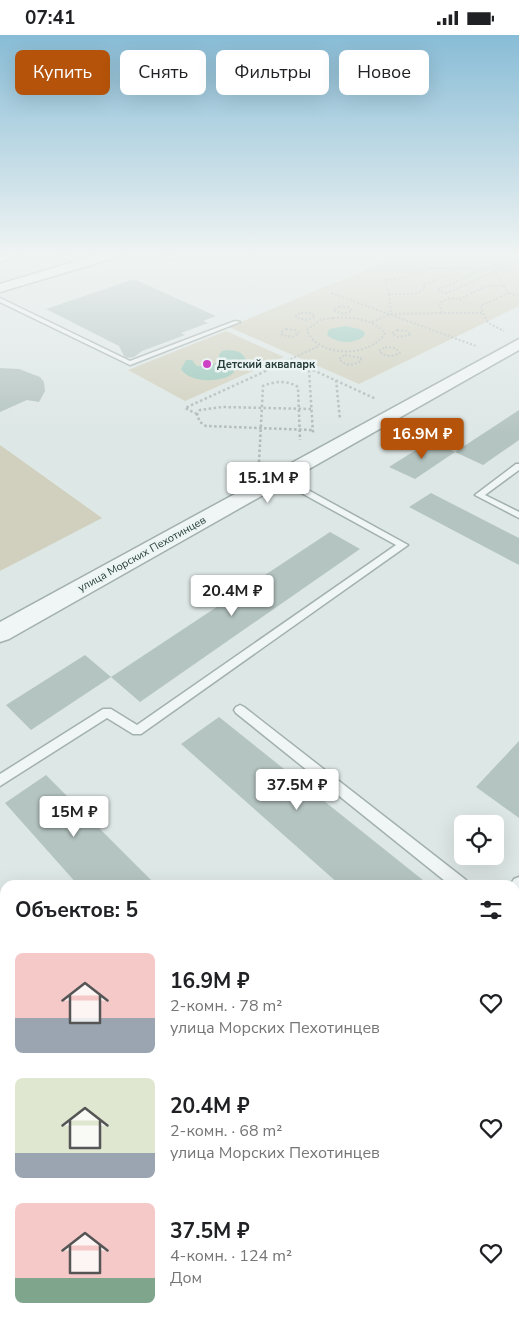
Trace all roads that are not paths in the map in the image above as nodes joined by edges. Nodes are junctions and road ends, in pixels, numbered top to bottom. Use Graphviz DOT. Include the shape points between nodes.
graph roads {
  1 [pos="29,313"];
  2 [pos="237,322"];
  3 [pos="511,338"];
  4 [pos="519,466"];
  5 [pos="279,477"];
  6 [pos="519,515"];
  7 [pos="0,633"];
  8 [pos="240,710"];
  9 [pos="0,781"];
  10 [pos="455,880"];
  1 -- 2 [label="lane" via="130,363"];
  3 -- 5 [label="street, улица Морских Пехотинцев"];
  4 -- 6 [label="lane" via="478,495"];
  5 -- 7 [label="street, улица Морских Пехотинцев"];
  5 -- 9 [label="lane" via="403,545 137,731 107,712"];
  8 -- 10 [label="lane"];
}
